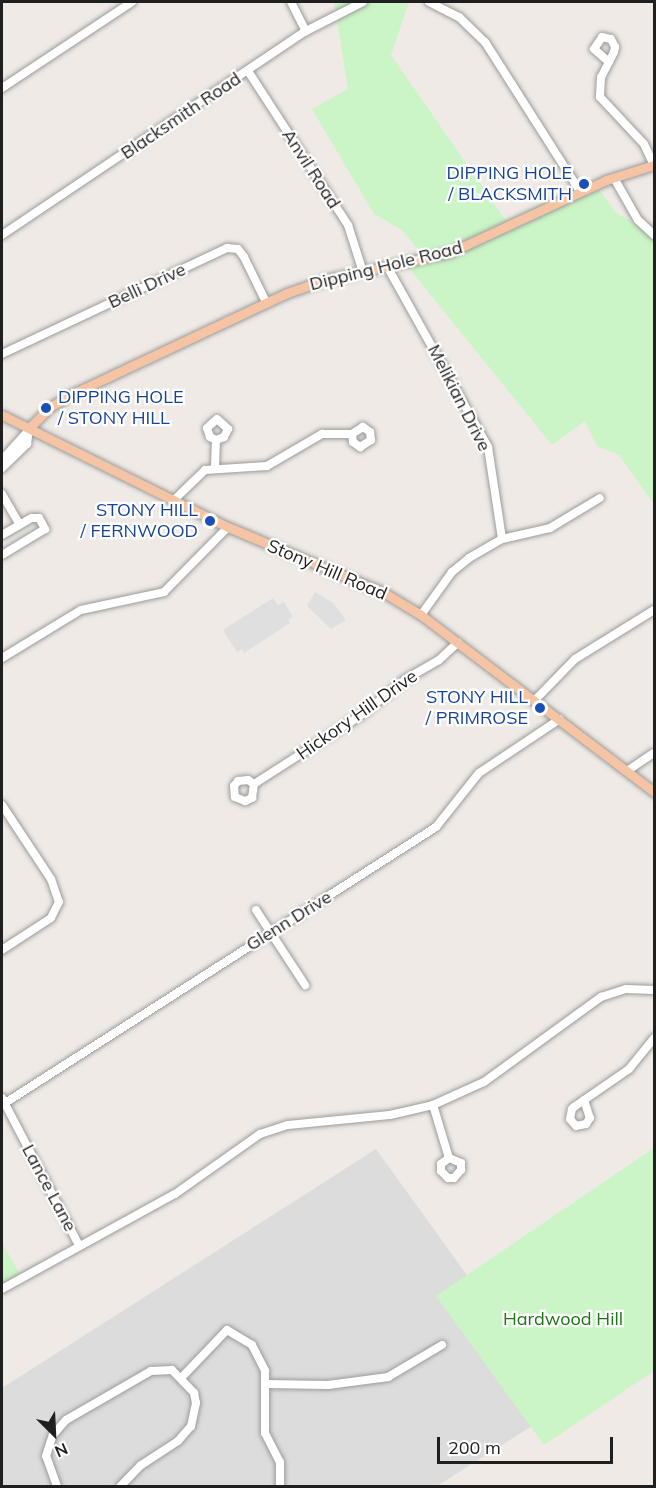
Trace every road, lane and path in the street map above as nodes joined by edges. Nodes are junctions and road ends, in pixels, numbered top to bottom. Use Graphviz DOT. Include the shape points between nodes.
graph roads {
  1 [pos="132,2"];
  2 [pos="291,2"];
  3 [pos="363,2"];
  4 [pos="429,2"];
  5 [pos="306,31"];
  6 [pos="609,62"];
  7 [pos="248,71"];
  8 [pos="2,88"];
  9 [pos="654,165"];
  10 [pos="614,178"];
  11 [pos="580,190"];
  12 [pos="2,235"];
  13 [pos="654,235"];
  14 [pos="388,268"];
  15 [pos="363,272"];
  16 [pos="266,303"];
  17 [pos="2,354"];
  18 [pos="2,415"];
  19 [pos="29,428"];
  20 [pos="352,434"];
  21 [pos="216,440"];
  22 [pos="2,460"];
  23 [pos="215,467"];
  24 [pos="2,468"];
  25 [pos="2,494"];
  26 [pos="600,498"];
  27 [pos="174,500"];
  28 [pos="19,524"];
  29 [pos="228,527"];
  30 [pos="2,535"];
  31 [pos="502,539"];
  32 [pos="2,555"];
  33 [pos="654,610"];
  34 [pos="421,615"];
  35 [pos="458,642"];
  36 [pos="2,658"];
  37 [pos="535,700"];
  38 [pos="560,719"];
  39 [pos="654,753"];
  40 [pos="627,771"];
  41 [pos="254,784"];
  42 [pos="654,792"];
  43 [pos="2,805"];
  44 [pos="256,910"];
  45 [pos="272,933"];
  46 [pos="2,950"];
  47 [pos="305,985"];
  48 [pos="654,990"];
  49 [pos="654,1038"];
  50 [pos="584,1100"];
  51 [pos="2,1102"];
  52 [pos="434,1105"];
  53 [pos="449,1158"];
  54 [pos="79,1245"];
  55 [pos="2,1289"];
  56 [pos="442,1345"];
  57 [pos="182,1377"];
  58 [pos="266,1384"];
  59 [pos="57,1486"];
  60 [pos="121,1486"];
  61 [pos="280,1486"];
  1 -- 8 [label="street"];
  2 -- 5 [label="street"];
  3 -- 5 [label="street, Blacksmith Road"];
  4 -- 11 [label="street" via="459,17 485,42"];
  5 -- 7 [label="street, Blacksmith Road"];
  6 -- 9 [label="street" via="599,86 600,97 644,144"];
  7 -- 12 [label="street, Blacksmith Road"];
  7 -- 15 [label="street, Anvil Road" via="348,225"];
  9 -- 10 [label="main road, Dipping Hole Road"];
  10 -- 11 [label="main road, Dipping Hole Road"];
  10 -- 13 [label="street" via="638,220"];
  11 -- 14 [label="main road, Dipping Hole Road" via="469,244"];
  14 -- 15 [label="main road, Dipping Hole Road"];
  14 -- 31 [label="street, Melikian Drive" via="488,447"];
  15 -- 16 [label="main road, Dipping Hole Road" via="324,280"];
  16 -- 17 [label="street, Belli Drive" via="244,257 238,249 227,248"];
  16 -- 19 [label="main road, Dipping Hole Road" via="70,395 50,407"];
  18 -- 19 [label="main road, Stony Hill Road"];
  19 -- 22 [label="street"];
  19 -- 24 [label="street" via="27,444"];
  19 -- 27 [label="main road, Stony Hill Road"];
  20 -- 23 [label="street" via="318,436 267,466"];
  21 -- 23 [label="street"];
  23 -- 27 [label="street" via="195,477"];
  25 -- 28 [label="street"];
  26 -- 31 [label="street" via="549,528"];
  27 -- 29 [label="main road, Stony Hill Road"];
  28 -- 30 [label="street"];
  28 -- 32 [label="street" via="39,518 44,533"];
  29 -- 34 [label="main road, Stony Hill Road" via="383,592"];
  29 -- 36 [label="street" via="164,592 81,610"];
  31 -- 34 [label="street" via="459,565"];
  33 -- 37 [label="street" via="575,658"];
  34 -- 35 [label="main road, Stony Hill Road"];
  35 -- 37 [label="main road, Stony Hill Road"];
  35 -- 41 [label="street, Hickory Hill Drive" via="368,711"];
  37 -- 38 [label="main road, Stony Hill Road"];
  38 -- 40 [label="main road, Stony Hill Road"];
  38 -- 45 [label="street, Glenn Drive" via="479,773 436,827"];
  39 -- 40 [label="street"];
  40 -- 42 [label="main road, Stony Hill Road"];
  43 -- 46 [label="street" via="51,879 59,902 51,918"];
  44 -- 45 [label="street"];
  45 -- 47 [label="street"];
  45 -- 51 [label="street, Glenn Drive"];
  48 -- 52 [label="street" via="626,989 601,997 492,1077"];
  49 -- 50 [label="street" via="636,1063"];
  51 -- 54 [label="street, Lance Lane"];
  52 -- 53 [label="street"];
  52 -- 54 [label="street" via="268,1131 248,1140 188,1186"];
  54 -- 55 [label="street"];
  56 -- 58 [label="street" via="387,1377 328,1385"];
  57 -- 58 [label="street" via="227,1330 252,1345 261,1358"];
  57 -- 59 [label="street" via="172,1370 151,1371 66,1420 53,1435 45,1456"];
  57 -- 60 [label="street" via="196,1403 191,1426"];
  58 -- 61 [label="street" via="265,1433 280,1462"];
}
